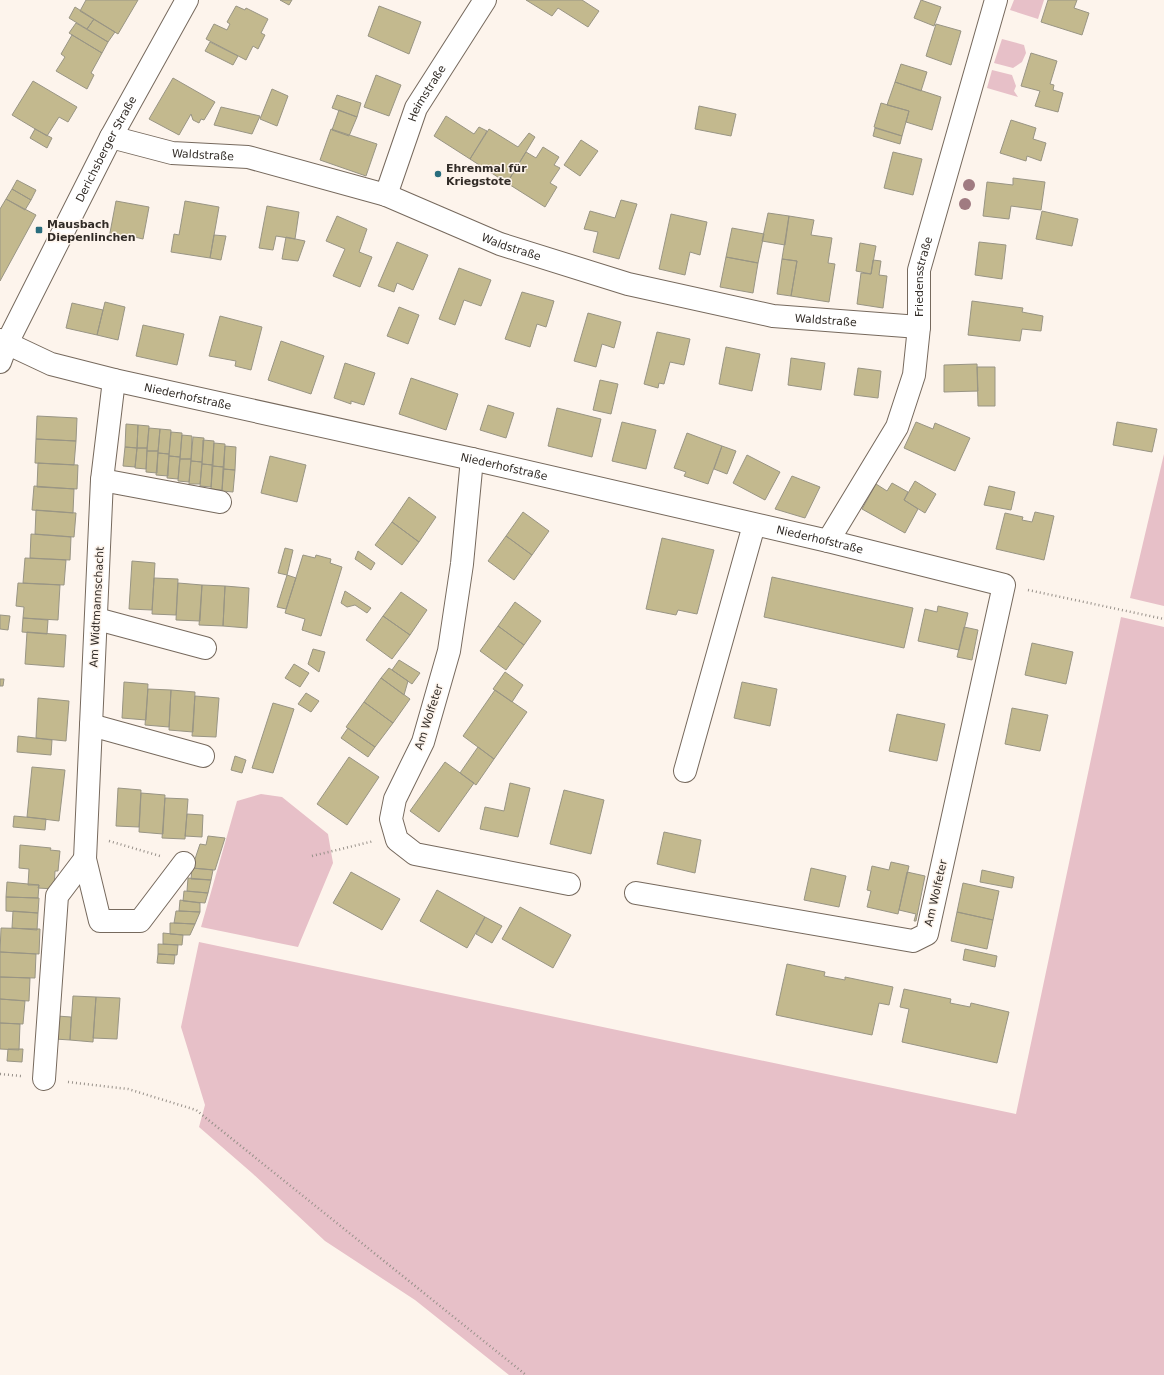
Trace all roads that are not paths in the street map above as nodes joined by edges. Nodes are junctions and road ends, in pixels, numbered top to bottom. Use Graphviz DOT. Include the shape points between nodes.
graph roads {
  1 [pos="187,0"];
  2 [pos="485,0"];
  3 [pos="996,0"];
  4 [pos="111,137"];
  5 [pos="386,196"];
  6 [pos="919,327"];
  7 [pos="2,348"];
  8 [pos="114,380"];
  9 [pos="472,459"];
  10 [pos="102,480"];
  11 [pos="220,502"];
  12 [pos="754,525"];
  13 [pos="828,541"];
  14 [pos="1004,585"];
  15 [pos="97,619"];
  16 [pos="205,648"];
  17 [pos="92,725"];
  18 [pos="202,756"];
  19 [pos="685,770"];
  20 [pos="85,859"];
  21 [pos="184,863"];
  22 [pos="569,884"];
  23 [pos="636,893"];
  24 [pos="44,1079"];
  1 -- 4 [label="street, Derichsberger Straße"];
  2 -- 5 [label="street, Heimstraße" via="416,108"];
  3 -- 6 [label="street, Friedensstraße" via="919,270"];
  4 -- 5 [label="street, Waldstraße" via="172,153 248,157"];
  4 -- 7 [label="street, Derichsberger Straße"];
  5 -- 6 [label="street, Waldstraße" via="500,244 628,284 773,316"];
  6 -- 13 [label="street, Friedensstraße" via="914,375 897,428"];
  7 -- 8 [label="street, Niederhofstraße"];
  8 -- 9 [label="street, Niederhofstraße"];
  8 -- 10 [label="street, Am Widtmannschacht"];
  9 -- 12 [label="street, Niederhofstraße"];
  9 -- 22 [label="street, Am Wolfeter" via="462,564 449,651 423,742 395,798 391,819 397,840 416,854"];
  10 -- 11 [label="street"];
  10 -- 15 [label="street, Am Widtmannschacht"];
  12 -- 13 [label="street, Niederhofstraße"];
  12 -- 19 [label="street"];
  13 -- 14 [label="street, Niederhofstraße"];
  14 -- 23 [label="street, Am Wolfeter" via="927,934 913,941"];
  15 -- 16 [label="street"];
  15 -- 17 [label="street, Am Widtmannschacht"];
  17 -- 18 [label="street"];
  17 -- 20 [label="street, Am Widtmannschacht"];
  20 -- 21 [label="street, Am Widtmannschacht" via="100,921 140,920"];
  20 -- 24 [label="street" via="57,896"];
}
